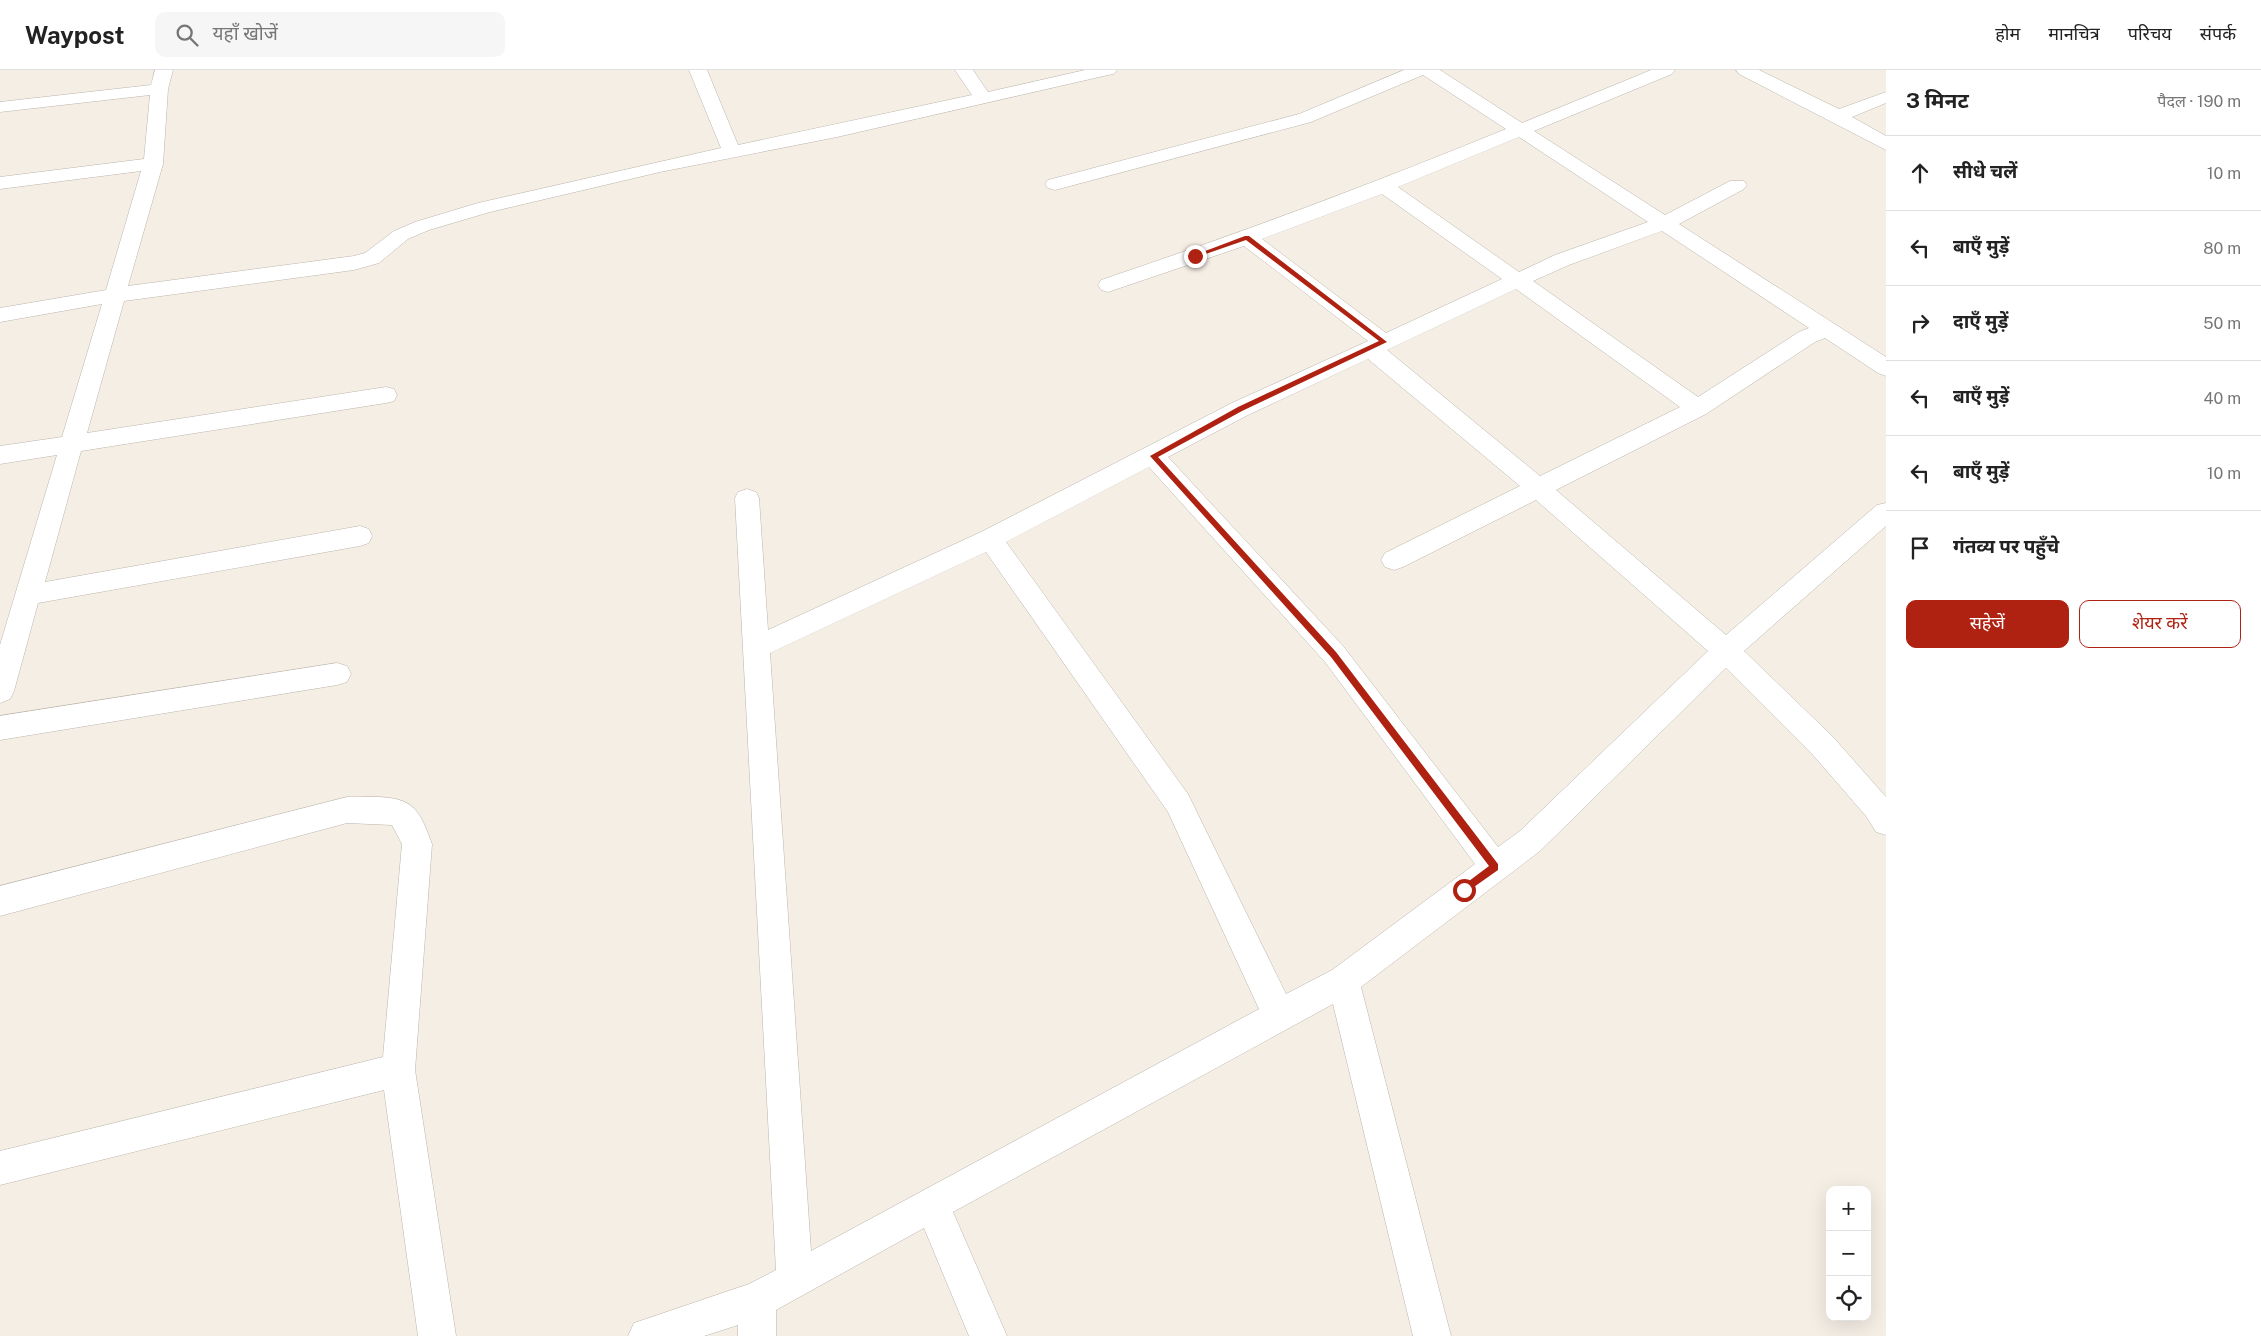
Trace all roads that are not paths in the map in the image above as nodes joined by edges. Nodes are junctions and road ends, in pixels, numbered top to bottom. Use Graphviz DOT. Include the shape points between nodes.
graph roads {
  1 [pos="698,70"];
  2 [pos="964,70"];
  3 [pos="1108,70"];
  4 [pos="1419,70"];
  5 [pos="1428,70"];
  6 [pos="1666,70"];
  7 [pos="1745,70"];
  8 [pos="161,79"];
  9 [pos="982,96"];
  10 [pos="1886,97"];
  11 [pos="0,107"];
  12 [pos="1838,116"];
  13 [pos="1521,130"];
  14 [pos="1886,144"];
  15 [pos="732,152"];
  16 [pos="153,164"];
  17 [pos="0,183"];
  18 [pos="1055,184"];
  19 [pos="1737,185"];
  20 [pos="1384,186"];
  21 [pos="1665,223"];
  22 [pos="1247,238"];
  23 [pos="1515,281"];
  24 [pos="1108,285"];
  25 [pos="116,295"];
  26 [pos="0,315"];
  27 [pos="1828,330"];
  28 [pos="1377,345"];
  29 [pos="1886,368"];
  30 [pos="386,395"];
  31 [pos="1698,408"];
  32 [pos="72,445"];
  33 [pos="0,455"];
  34 [pos="1153,456"];
  35 [pos="1538,488"];
  36 [pos="747,498"];
  37 [pos="1886,512"];
  38 [pos="360,536"];
  39 [pos="990,539"];
  40 [pos="1394,560"];
  41 [pos="27,596"];
  42 [pos="754,648"];
  43 [pos="1726,651"];
  44 [pos="337,674"];
  45 [pos="0,690"];
  46 [pos="0,728"];
  47 [pos="1886,822"];
  48 [pos="1495,867"];
  49 [pos="0,901"];
  50 [pos="1343,981"];
  51 [pos="1279,1015"];
  52 [pos="398,1070"];
  53 [pos="0,1168"];
  54 [pos="932,1204"];
  55 [pos="795,1280"];
  56 [pos="757,1300"];
  57 [pos="438,1336"];
  58 [pos="647,1336"];
  59 [pos="757,1336"];
  60 [pos="988,1336"];
  61 [pos="1432,1336"];
  1 -- 15 [label="street"];
  2 -- 9 [label="street"];
  3 -- 9 [label="street"];
  4 -- 18 [label="street" via="1305,118"];
  5 -- 13 [label="street"];
  6 -- 13 [label="street"];
  7 -- 12 [label="street"];
  8 -- 11 [label="street"];
  8 -- 16 [label="street"];
  9 -- 15 [label="street"];
  10 -- 12 [label="street"];
  12 -- 14 [label="street"];
  13 -- 20 [label="street"];
  13 -- 21 [label="street"];
  15 -- 25 [label="street" via="485,207 408,232 372,258 354,263"];
  16 -- 17 [label="street"];
  16 -- 25 [label="street"];
  19 -- 21 [label="street"];
  20 -- 22 [label="street"];
  20 -- 23 [label="street"];
  21 -- 23 [label="street" via="1562,260"];
  21 -- 27 [label="street"];
  22 -- 24 [label="street"];
  22 -- 28 [label="street"];
  23 -- 28 [label="street"];
  23 -- 31 [label="street"];
  25 -- 26 [label="street"];
  25 -- 32 [label="street"];
  27 -- 29 [label="street"];
  27 -- 31 [label="street" via="1807,336"];
  28 -- 34 [label="street" via="1240,409"];
  28 -- 35 [label="street"];
  30 -- 32 [label="street"];
  31 -- 35 [label="street"];
  32 -- 33 [label="street"];
  32 -- 41 [label="street"];
  34 -- 39 [label="street"];
  34 -- 48 [label="street" via="1334,654"];
  35 -- 40 [label="street"];
  35 -- 43 [label="street"];
  36 -- 42 [label="street"];
  37 -- 43 [label="street"];
  38 -- 41 [label="street"];
  39 -- 42 [label="street"];
  39 -- 51 [label="street" via="1178,803"];
  41 -- 45 [label="street"];
  42 -- 55 [label="street"];
  43 -- 47 [label="street" via="1823,746"];
  43 -- 48 [label="street" via="1530,841"];
  44 -- 46 [label="street"];
  48 -- 50 [label="street"];
  49 -- 52 [label="street" via="348,810 398,812 408,822 417,844"];
  50 -- 51 [label="street"];
  50 -- 61 [label="street"];
  51 -- 54 [label="street"];
  52 -- 53 [label="street"];
  52 -- 57 [label="street"];
  54 -- 55 [label="street"];
  54 -- 60 [label="street"];
  55 -- 56 [label="street"];
  56 -- 58 [label="street"];
  56 -- 59 [label="street"];
}
